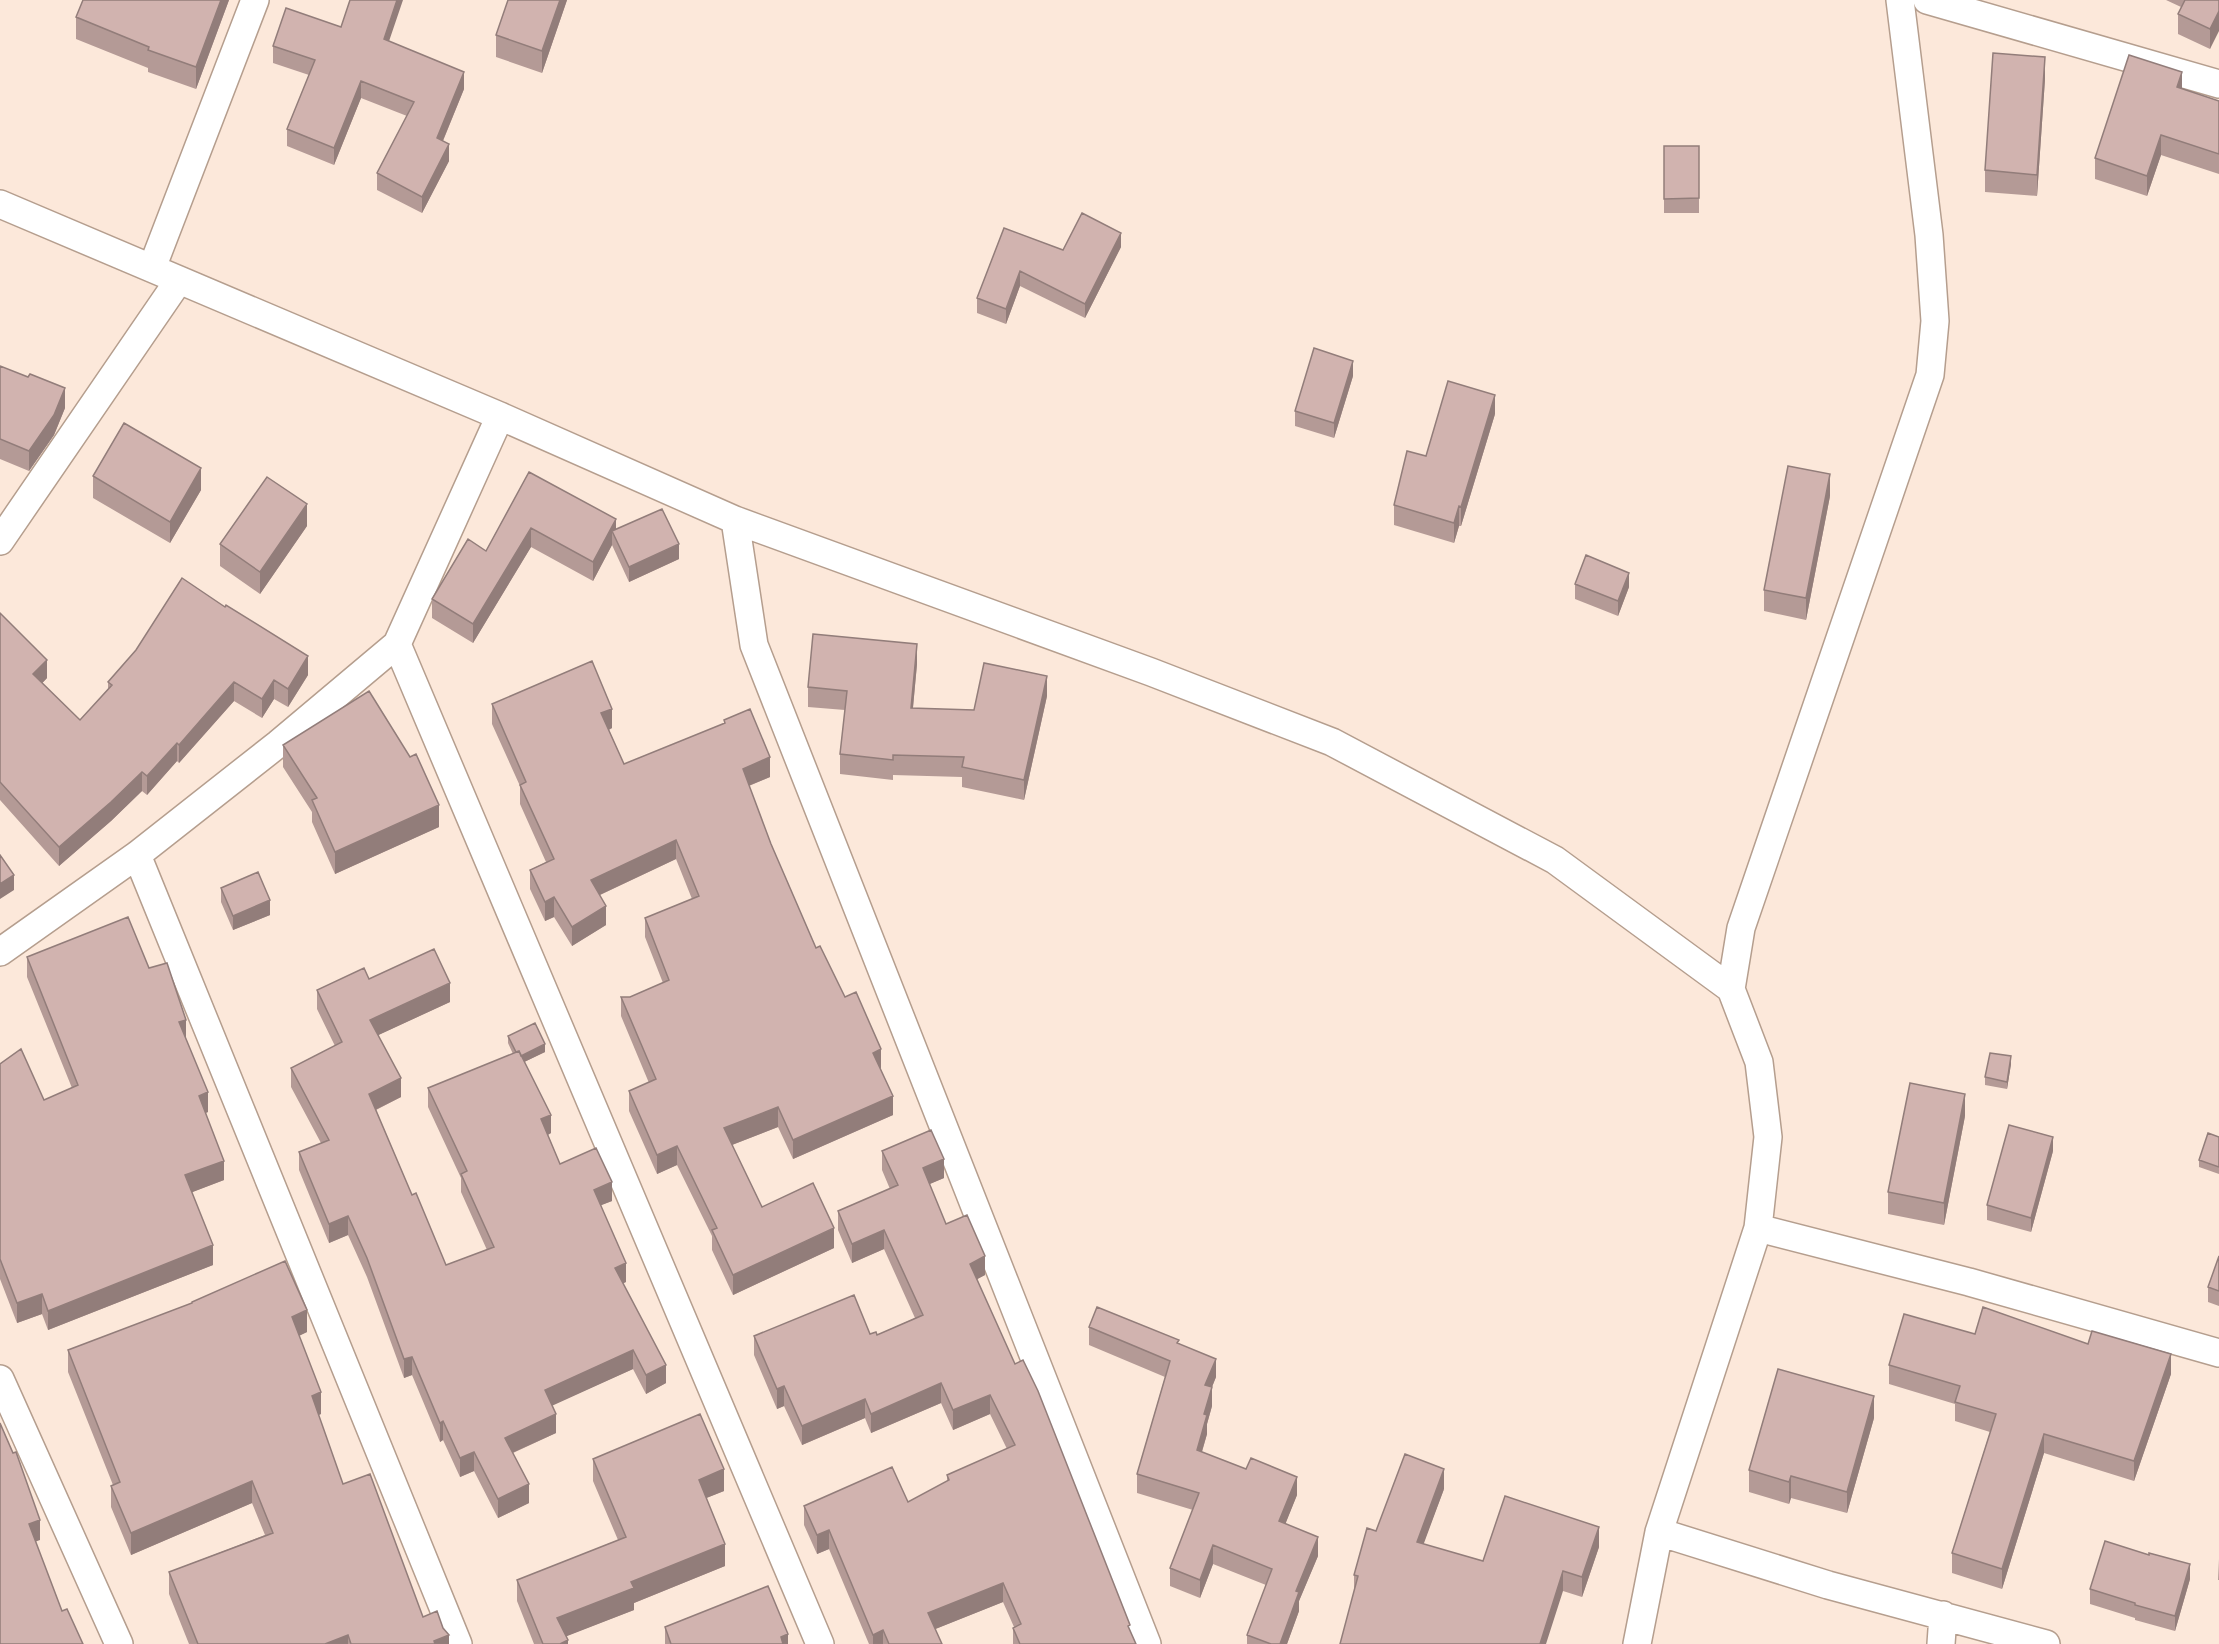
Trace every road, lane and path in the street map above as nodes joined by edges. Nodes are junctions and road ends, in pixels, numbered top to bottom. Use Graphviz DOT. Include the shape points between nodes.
graph roads {
  1 [pos="255,0"];
  2 [pos="1900,0"];
  3 [pos="1927,0"];
  4 [pos="2219,84"];
  5 [pos="0,204"];
  6 [pos="152,268"];
  7 [pos="179,280"];
  8 [pos="500,416"];
  9 [pos="735,520"];
  10 [pos="0,541"];
  11 [pos="397,644"];
  12 [pos="137,855"];
  13 [pos="0,952"];
  14 [pos="1731,989"];
  15 [pos="1758,1228"];
  16 [pos="2219,1353"];
  17 [pos="0,1379"];
  18 [pos="1659,1532"];
  19 [pos="1943,1615"];
  20 [pos="119,1644"];
  21 [pos="458,1644"];
  22 [pos="820,1644"];
  23 [pos="1147,1644"];
  24 [pos="1637,1644"];
  25 [pos="1941,1644"];
  26 [pos="2046,1644"];
  1 -- 6 [label="street"];
  2 -- 14 [label="street" via="1929,235 1935,321 1930,375 1741,928"];
  3 -- 4 [label="street"];
  5 -- 6 [label="street"];
  6 -- 7 [label="street"];
  7 -- 8 [label="street"];
  7 -- 10 [label="street"];
  8 -- 9 [label="street"];
  8 -- 11 [label="street"];
  9 -- 14 [label="street" via="1332,742 1555,860"];
  9 -- 23 [label="street" via="754,645"];
  11 -- 12 [label="street"];
  11 -- 22 [label="street"];
  12 -- 13 [label="street"];
  12 -- 21 [label="street"];
  14 -- 15 [label="street" via="1759,1062 1768,1137"];
  15 -- 16 [label="street" via="1969,1282"];
  15 -- 18 [label="street"];
  17 -- 20 [label="street"];
  18 -- 19 [label="street" via="1828,1585"];
  18 -- 24 [label="street"];
  19 -- 25 [label="street"];
  19 -- 26 [label="street"];
}
